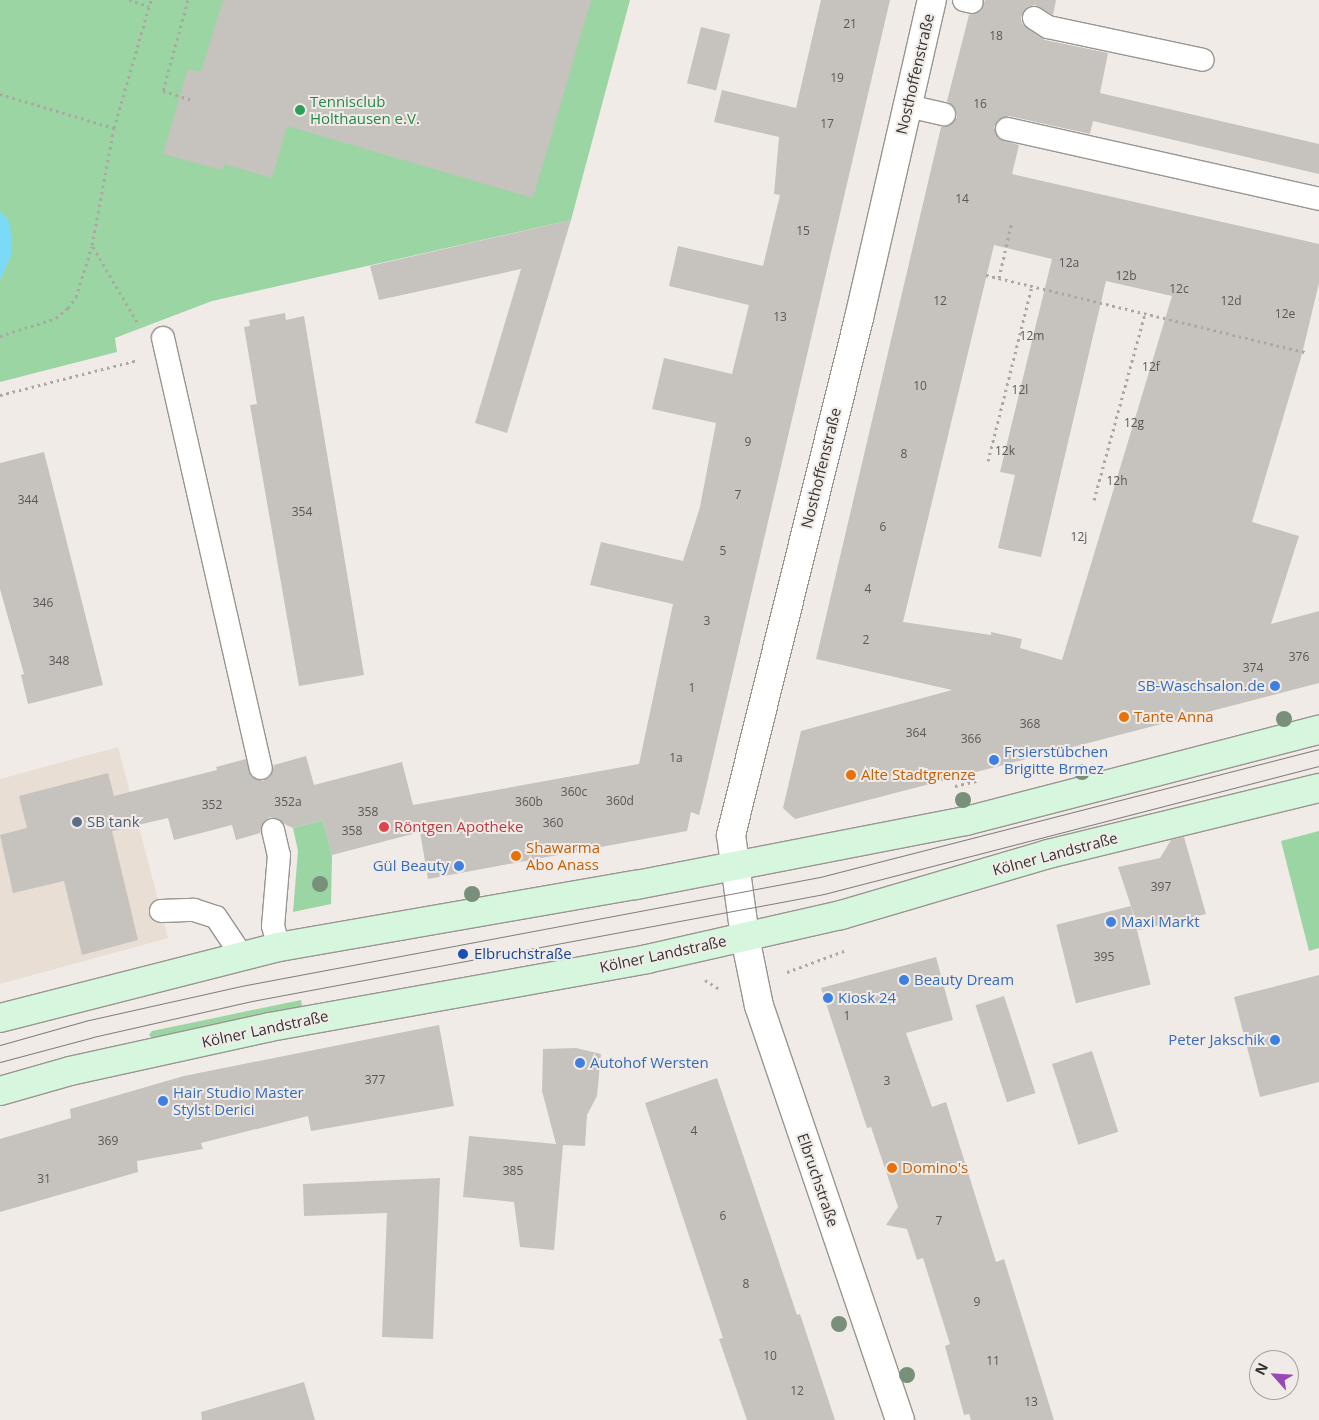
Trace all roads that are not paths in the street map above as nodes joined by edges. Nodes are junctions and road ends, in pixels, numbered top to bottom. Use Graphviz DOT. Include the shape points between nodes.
graph roads {
  1 [pos="932,0"];
  2 [pos="1034,18"];
  3 [pos="1203,60"];
  4 [pos="908,106"];
  5 [pos="944,114"];
  6 [pos="1007,129"];
  7 [pos="1319,199"];
  8 [pos="161,350"];
  9 [pos="1319,730"];
  10 [pos="261,768"];
  11 [pos="1319,788"];
  12 [pos="273,830"];
  13 [pos="735,864"];
  14 [pos="161,910"];
  15 [pos="745,937"];
  16 [pos="280,948"];
  17 [pos="242,956"];
  18 [pos="0,1018"];
  19 [pos="0,1091"];
  20 [pos="900,1420"];
  1 -- 4 [label="street, Nosthoffenstraße"];
  2 -- 3 [label="lane" via="1048,27"];
  4 -- 5 [label="lane"];
  4 -- 13 [label="street, Nosthoffenstraße" via="731,835"];
  6 -- 7 [label="lane"];
  8 -- 10 [label="lane"];
  9 -- 13 [label="main road" via="966,821"];
  11 -- 15 [label="main road, Kölner Landstraße" via="1048,854 841,915"];
  12 -- 16 [label="lane" via="278,855 273,926"];
  13 -- 15 [label="street, Nosthoffenstraße"];
  13 -- 16 [label="main road"];
  14 -- 17 [label="lane" via="194,910 216,917"];
  15 -- 19 [label="main road, Kölner Landstraße" via="647,959 286,1024 70,1072"];
  15 -- 20 [label="street, Elbruchstraße" via="759,1006"];
  16 -- 17 [label="main road"];
  17 -- 18 [label="main road"];
}
